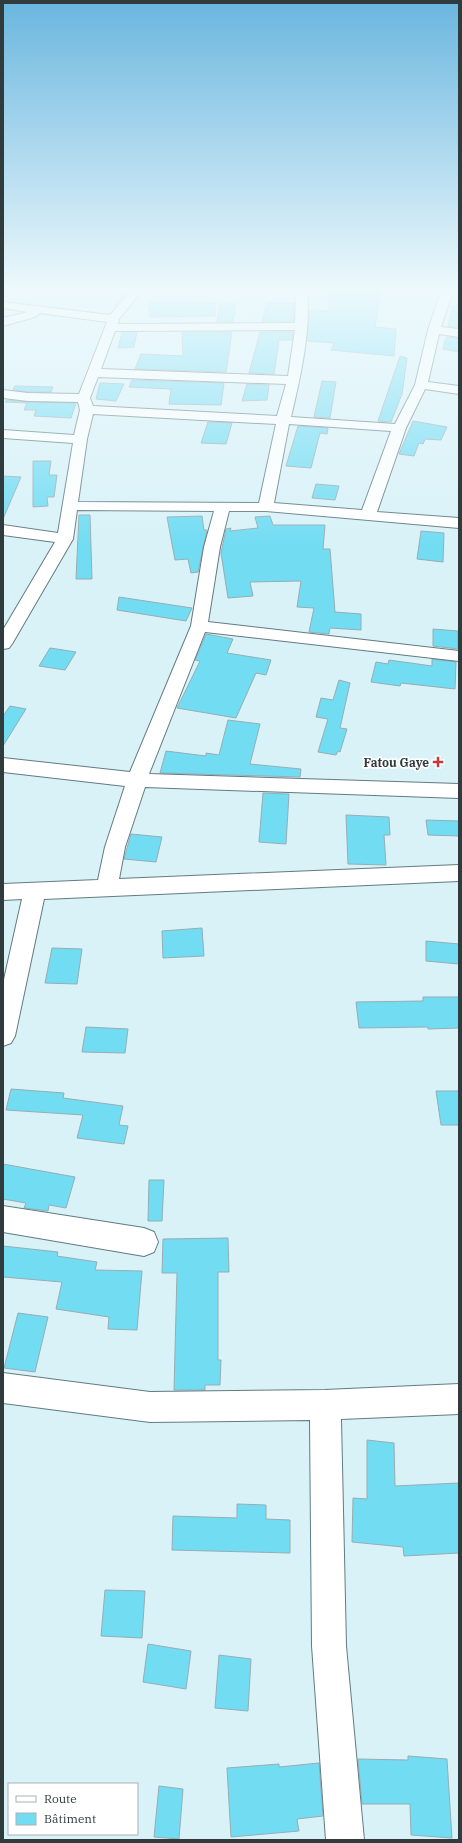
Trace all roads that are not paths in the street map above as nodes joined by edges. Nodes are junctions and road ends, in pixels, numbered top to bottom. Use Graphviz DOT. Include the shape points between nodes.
graph roads {
  1 [pos="93,374"];
  2 [pos="122,374"];
  3 [pos="295,374"];
  4 [pos="424,374"];
  5 [pos="294,380"];
  6 [pos="421,385"];
  7 [pos="459,390"];
  8 [pos="3,394"];
  9 [pos="86,404"];
  10 [pos="283,420"];
  11 [pos="399,428"];
  12 [pos="6,438"];
  13 [pos="80,440"];
  14 [pos="71,506"];
  15 [pos="222,506"];
  16 [pos="266,507"];
  17 [pos="368,516"];
  18 [pos="459,523"];
  19 [pos="3,530"];
  20 [pos="65,539"];
  21 [pos="199,626"];
  22 [pos="3,644"];
  23 [pos="459,656"];
  24 [pos="3,765"];
  25 [pos="137,780"];
  26 [pos="459,791"];
  27 [pos="459,872"];
  28 [pos="107,888"];
  29 [pos="36,891"];
  30 [pos="3,892"];
  31 [pos="3,1036"];
  32 [pos="3,1219"];
  33 [pos="144,1242"];
  34 [pos="3,1388"];
  35 [pos="459,1399"];
  36 [pos="325,1405"];
  37 [pos="345,1840"];
  1 -- 9 [label="street"];
  2 -- 5 [label="street"];
  3 -- 5 [label="street"];
  4 -- 6 [label="street"];
  5 -- 10 [label="street"];
  6 -- 7 [label="street"];
  6 -- 11 [label="street"];
  8 -- 9 [label="street"];
  9 -- 10 [label="street"];
  9 -- 13 [label="street"];
  10 -- 11 [label="street"];
  10 -- 16 [label="street"];
  11 -- 17 [label="street"];
  12 -- 13 [label="street"];
  13 -- 14 [label="street"];
  14 -- 15 [label="street"];
  14 -- 20 [label="street"];
  15 -- 16 [label="street"];
  15 -- 21 [label="street" via="212,547"];
  16 -- 17 [label="street"];
  17 -- 18 [label="street"];
  19 -- 20 [label="street"];
  20 -- 22 [label="street"];
  21 -- 23 [label="street"];
  21 -- 25 [label="street"];
  24 -- 25 [label="street"];
  25 -- 26 [label="street"];
  25 -- 28 [label="street" via="115,847"];
  27 -- 28 [label="street"];
  28 -- 29 [label="street"];
  29 -- 30 [label="street"];
  29 -- 31 [label="street"];
  32 -- 33 [label="street"];
  34 -- 36 [label="street" via="150,1407"];
  35 -- 36 [label="street"];
  36 -- 37 [label="street" via="329,1646"];
}
